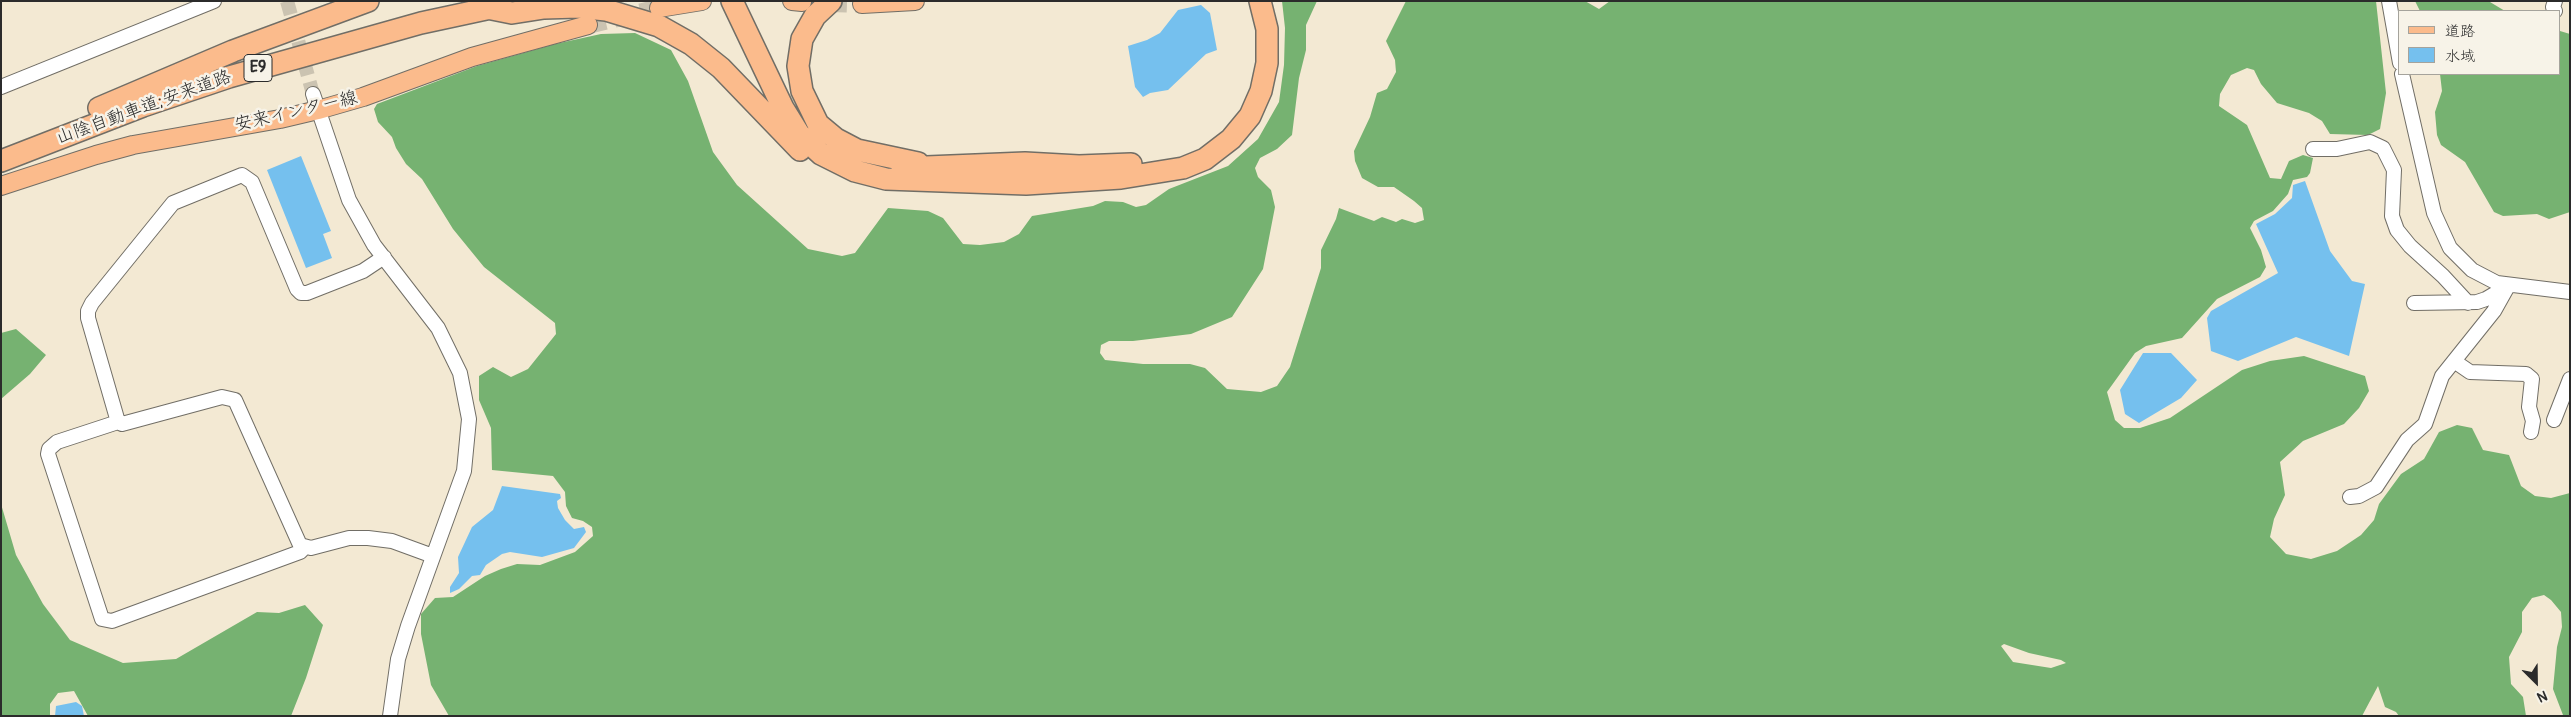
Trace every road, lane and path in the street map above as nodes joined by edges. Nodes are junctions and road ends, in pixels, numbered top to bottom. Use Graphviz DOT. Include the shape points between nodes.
graph roads {
  1 [pos="214,1"];
  2 [pos="368,1"];
  3 [pos="522,1"];
  4 [pos="702,1"];
  5 [pos="831,1"];
  6 [pos="915,1"];
  7 [pos="1249,1"];
  8 [pos="1260,1"];
  9 [pos="2389,1"];
  10 [pos="862,4"];
  11 [pos="740,7"];
  12 [pos="488,8"];
  13 [pos="659,8"];
  14 [pos="588,25"];
  15 [pos="2398,51"];
  16 [pos="2402,75"];
  17 [pos="1,87"];
  18 [pos="316,102"];
  19 [pos="2313,149"];
  20 [pos="1,153"];
  21 [pos="1,161"];
  22 [pos="974,174"];
  23 [pos="1,186"];
  24 [pos="384,257"];
  25 [pos="2508,286"];
  26 [pos="2570,292"];
  27 [pos="2414,303"];
  28 [pos="2468,303"];
  29 [pos="2454,360"];
  30 [pos="2570,379"];
  31 [pos="2554,420"];
  32 [pos="118,422"];
  33 [pos="2531,432"];
  34 [pos="2350,497"];
  35 [pos="304,548"];
  36 [pos="432,556"];
  37 [pos="390,716"];
  1 -- 17 [label="street"];
  2 -- 20 [label="highway" via="232,51"];
  3 -- 12 [label="highway, 山陰自動車道;安来道路 / E9"];
  4 -- 13 [label="main road"];
  5 -- 22 [label="highway" via="815,16 802,40 798,66 802,91 818,124 857,150"];
  6 -- 10 [label="main road"];
  7 -- 22 [label="highway" via="1257,38 1258,62 1253,89 1240,114 1224,134 1200,150 1182,158 1155,163 1079,166 1025,163"];
  8 -- 22 [label="highway" via="1266,29 1267,63 1261,91 1250,116 1231,139 1205,159 1184,168 1062,183"];
  9 -- 15 [label="street"];
  11 -- 22 [label="highway" via="783,108 800,134 821,154 855,171 886,179"];
  12 -- 21 [label="highway, 山陰自動車道;安来道路 / E9" via="314,51 230,77 143,106"];
  12 -- 22 [label="highway" via="512,13 578,7 606,10 659,26 691,44 721,68 815,163 849,182 885,190"];
  14 -- 18 [label="main road, 安来インター線" via="472,57 363,97"];
  16 -- 25 [label="street" via="2432,206 2445,240 2472,270"];
  18 -- 23 [label="main road, 安来インター線" via="280,119 133,145"];
  18 -- 24 [label="street" via="348,200 362,227"];
  19 -- 28 [label="street" via="2337,149 2370,142 2383,148 2394,170 2392,216 2397,230"];
  24 -- 32 [label="street" via="363,271 301,293 296,289 252,182 247,177 242,175 173,203 88,310"];
  24 -- 36 [label="street" via="438,328 454,356 466,396 469,437 464,471"];
  25 -- 26 [label="street"];
  25 -- 28 [label="street" via="2486,299"];
  25 -- 29 [label="street" via="2494,311"];
  27 -- 28 [label="street"];
  29 -- 33 [label="street" via="2470,372 2526,374 2532,379"];
  29 -- 34 [label="street" via="2442,376 2425,424 2407,440 2376,487"];
  30 -- 31 [label="street"];
  32 -- 35 [label="street" via="122,424 222,397 235,400 300,546"];
  32 -- 35 [label="street" via="57,442 48,454 102,619 112,621"];
  35 -- 36 [label="street" via="349,538 368,538 392,541"];
  36 -- 37 [label="street" via="398,659"];
}
